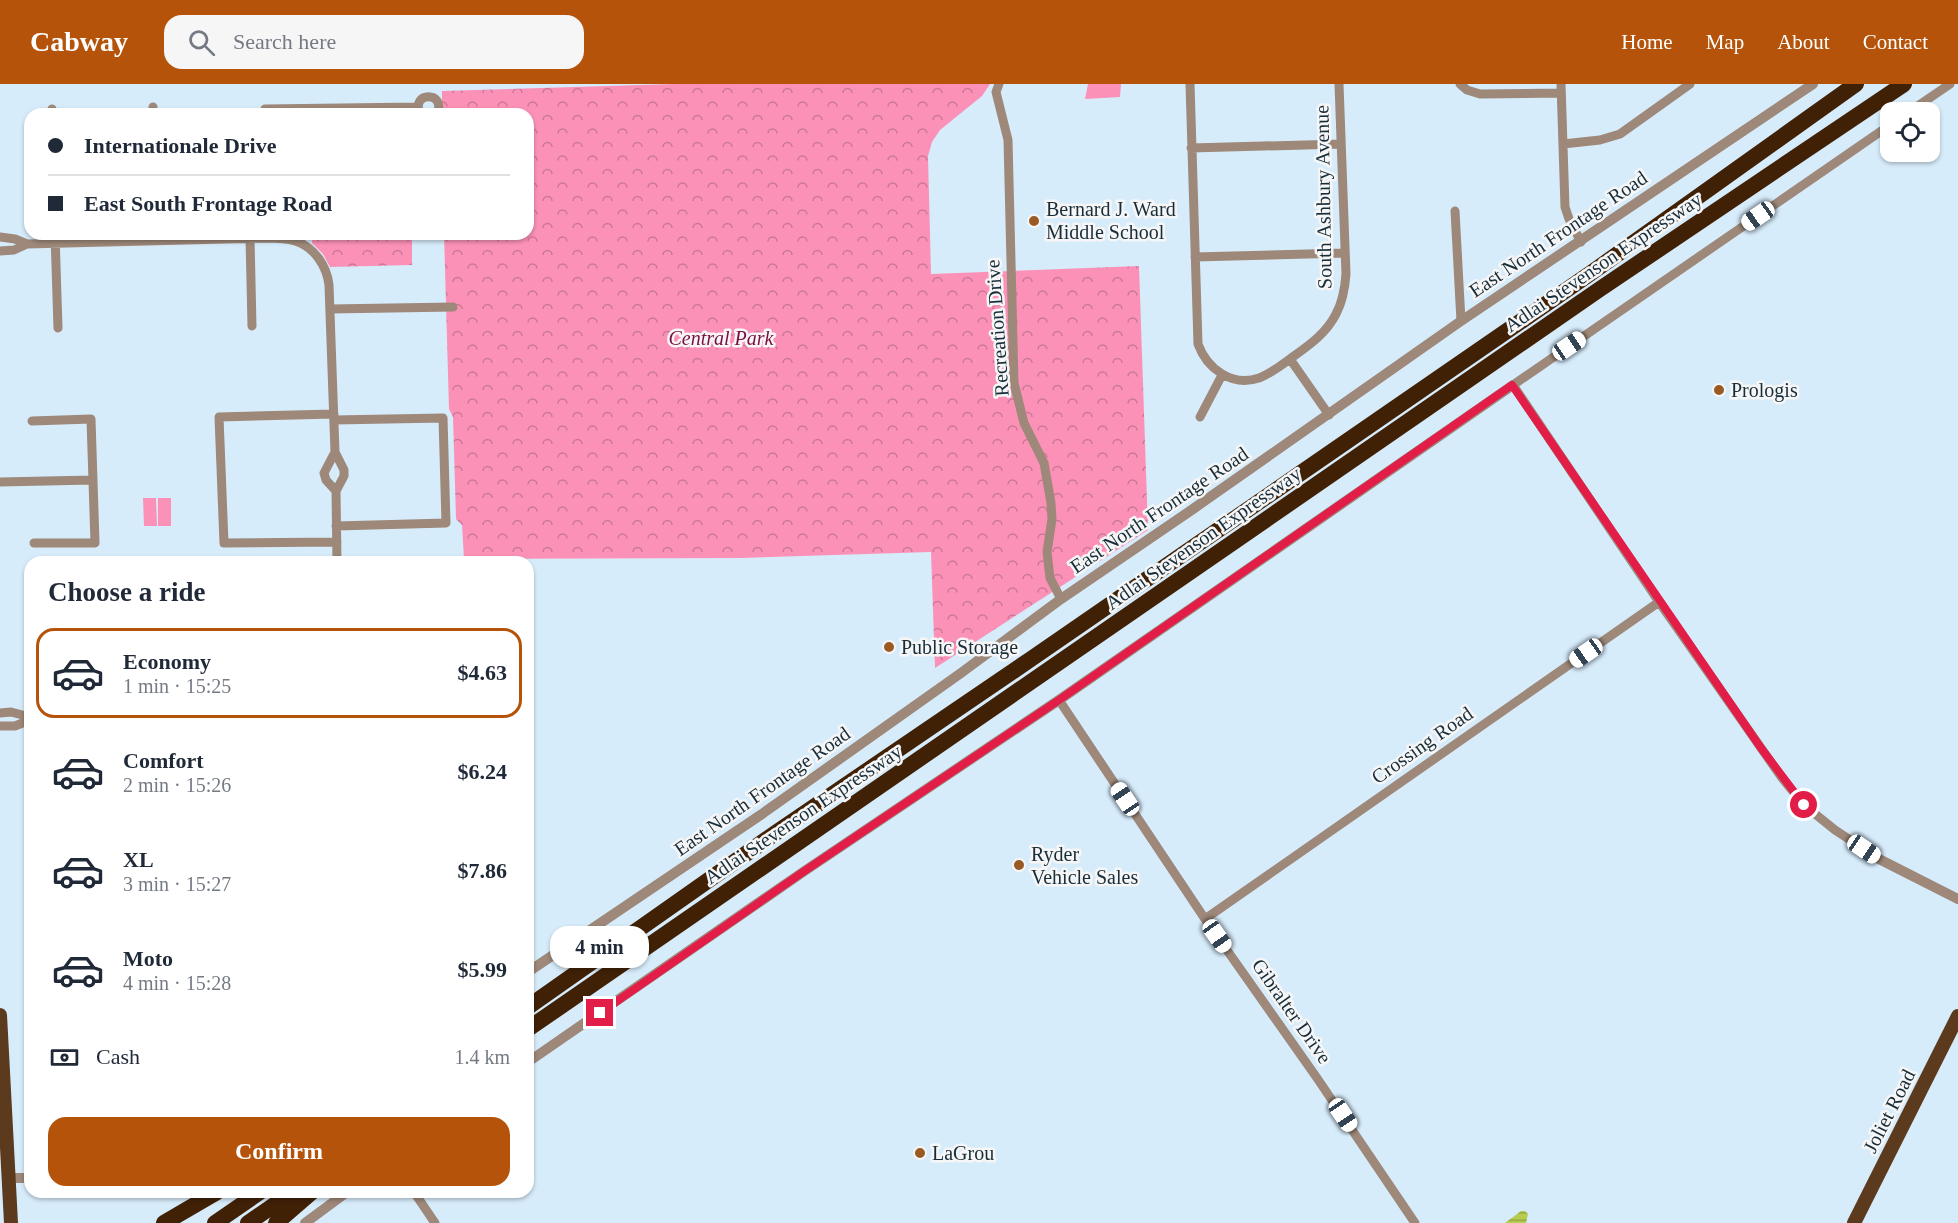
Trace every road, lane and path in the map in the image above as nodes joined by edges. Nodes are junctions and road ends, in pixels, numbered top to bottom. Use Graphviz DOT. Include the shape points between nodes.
graph roads {
  1 [pos="1190,84"];
  2 [pos="1339,84"];
  3 [pos="1460,84"];
  4 [pos="1690,84"];
  5 [pos="1813,84"];
  6 [pos="1856,84"];
  7 [pos="1904,84"];
  8 [pos="1950,84"];
  9 [pos="997,88"];
  10 [pos="1561,88"];
  11 [pos="1924,102"];
  12 [pos="420,108"];
  13 [pos="439,108"];
  14 [pos="1880,132"];
  15 [pos="1341,144"];
  16 [pos="1563,144"];
  17 [pos="1191,148"];
  18 [pos="1455,211"];
  19 [pos="0,237"];
  20 [pos="50,240"];
  21 [pos="56,240"];
  22 [pos="250,240"];
  23 [pos="294,240"];
  24 [pos="1581,242"];
  25 [pos="27,244"];
  26 [pos="0,251"];
  27 [pos="1345,253"];
  28 [pos="1195,257"];
  29 [pos="453,307"];
  30 [pos="330,309"];
  31 [pos="1461,321"];
  32 [pos="252,326"];
  33 [pos="58,328"];
  34 [pos="1290,359"];
  35 [pos="1222,375"];
  36 [pos="1512,385"];
  37 [pos="1329,415"];
  38 [pos="334,417"];
  39 [pos="1200,417"];
  40 [pos="32,421"];
  41 [pos="335,452"];
  42 [pos="93,480"];
  43 [pos="0,482"];
  44 [pos="336,491"];
  45 [pos="336,526"];
  46 [pos="337,542"];
  47 [pos="34,543"];
  48 [pos="337,556"];
  49 [pos="1061,599"];
  50 [pos="1659,602"];
  51 [pos="1059,700"];
  52 [pos="0,714"];
  53 [pos="24,717"];
  54 [pos="24,722"];
  55 [pos="0,726"];
  56 [pos="1879,859"];
  57 [pos="1958,899"];
  58 [pos="678,903"];
  59 [pos="1205,919"];
  60 [pos="534,968"];
  61 [pos="534,989"];
  62 [pos="534,1003"];
  63 [pos="0,1015"];
  64 [pos="1958,1016"];
  65 [pos="534,1025"];
  66 [pos="0,1026"];
  67 [pos="534,1058"];
  68 [pos="8,1178"];
  69 [pos="24,1178"];
  70 [pos="207,1198"];
  71 [pos="251,1198"];
  72 [pos="284,1198"];
  73 [pos="305,1198"];
  74 [pos="339,1198"];
  75 [pos="418,1198"];
  76 [pos="11,1223"];
  77 [pos="164,1223"];
  78 [pos="215,1223"];
  79 [pos="248,1223"];
  80 [pos="276,1223"];
  81 [pos="305,1223"];
  82 [pos="435,1223"];
  83 [pos="1415,1223"];
  84 [pos="1854,1223"];
  1 -- 17 [label="street"];
  2 -- 15 [label="street, South Ashbury Avenue"];
  3 -- 10 [label="street" via="1480,94"];
  4 -- 16 [label="street" via="1620,134 1600,141"];
  5 -- 24 [label="street, East North Frontage Road"];
  6 -- 58 [label="highway, Adlai Stevenson Expressway" via="1591,273"];
  7 -- 65 [label="highway, Adlai Stevenson Expressway" via="1600,288"];
  8 -- 11 [label="street"];
  9 -- 49 [label="street, Recreation Drive" via="1008,141 1014,383 1024,423 1044,463 1052,519 1047,552 1050,579"];
  10 -- 16 [label="street"];
  12 -- 13 [label="street" via="422,99 430,96"];
  14 -- 36 [label="street"];
  15 -- 17 [label="street"];
  15 -- 27 [label="street, South Ashbury Avenue"];
  16 -- 24 [label="street" via="1565,207"];
  17 -- 28 [label="street"];
  18 -- 31 [label="street"];
  19 -- 25 [label="street"];
  20 -- 25 [label="street"];
  21 -- 33 [label="street"];
  22 -- 32 [label="street"];
  23 -- 30 [label="street" via="319,258 328,276"];
  24 -- 31 [label="street, East North Frontage Road"];
  25 -- 26 [label="street"];
  27 -- 28 [label="street"];
  27 -- 34 [label="street, South Ashbury Avenue" via="1344,290 1335,316 1321,336"];
  28 -- 35 [label="street" via="1198,344 1207,363"];
  29 -- 30 [label="street"];
  30 -- 38 [label="street"];
  31 -- 37 [label="street, East North Frontage Road"];
  34 -- 35 [label="street, South Ashbury Avenue" via="1258,378"];
  34 -- 37 [label="street"];
  35 -- 39 [label="street"];
  36 -- 50 [label="street"];
  36 -- 51 [label="street"];
  37 -- 49 [label="street, East North Frontage Road"];
  38 -- 41 [label="street"];
  38 -- 45 [label="street" via="444,418 446,523"];
  38 -- 46 [label="street" via="219,417 224,543"];
  40 -- 42 [label="street" via="91,419"];
  41 -- 44 [label="street" via="344,474"];
  41 -- 44 [label="street" via="324,474"];
  42 -- 43 [label="street"];
  42 -- 47 [label="street" via="95,543"];
  44 -- 45 [label="street"];
  45 -- 46 [label="street"];
  46 -- 48 [label="street"];
  49 -- 60 [label="street, East North Frontage Road" via="762,814"];
  50 -- 56 [label="street" via="1804,805"];
  50 -- 59 [label="street, Crossing Road"];
  51 -- 59 [label="street, Gibralter Drive"];
  51 -- 67 [label="street"];
  52 -- 53 [label="street" via="11,712"];
  54 -- 55 [label="street"];
  56 -- 57 [label="street"];
  58 -- 61 [label="highway"];
  58 -- 62 [label="highway, Adlai Stevenson Expressway"];
  59 -- 83 [label="street, Gibralter Drive"];
  63 -- 66 [label="main road"];
  64 -- 84 [label="main road, Joliet Road"];
  66 -- 68 [label="main road"];
  68 -- 69 [label="street"];
  68 -- 76 [label="main road"];
  70 -- 77 [label="highway"];
  71 -- 78 [label="highway"];
  72 -- 79 [label="highway"];
  73 -- 80 [label="highway"];
  74 -- 81 [label="street"];
  75 -- 82 [label="street"];
}
